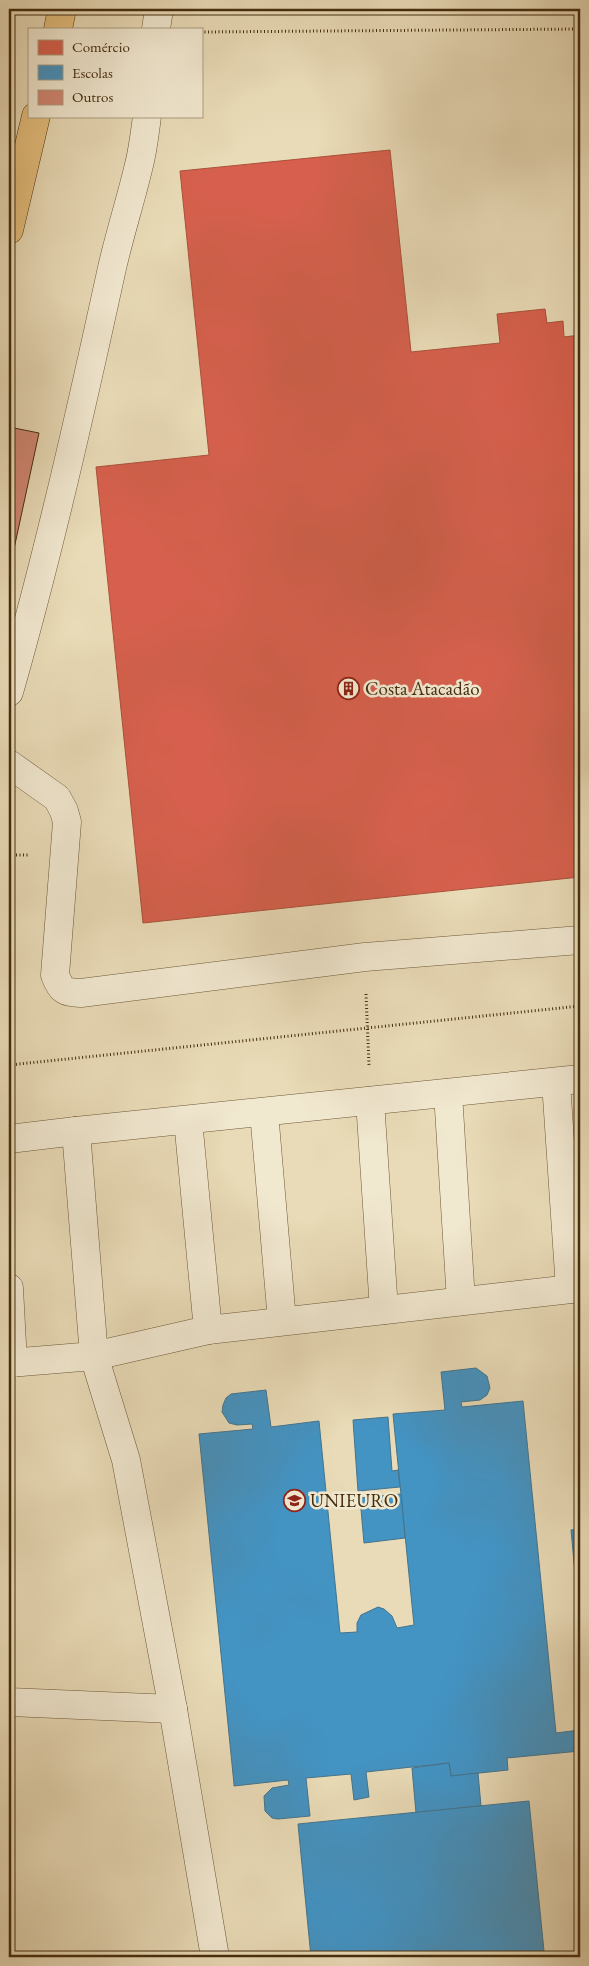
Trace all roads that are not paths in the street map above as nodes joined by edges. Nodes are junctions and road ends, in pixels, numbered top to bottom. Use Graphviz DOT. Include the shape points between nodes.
graph roads {
  1 [pos="62,9"];
  2 [pos="159,9"];
  3 [pos="58,28"];
  4 [pos="156,28"];
  5 [pos="36,118"];
  6 [pos="147,118"];
  7 [pos="9,230"];
  8 [pos="9,692"];
  9 [pos="9,764"];
  10 [pos="580,940"];
  11 [pos="568,1080"];
  12 [pos="448,1093"];
  13 [pos="370,1101"];
  14 [pos="264,1112"];
  15 [pos="188,1120"];
  16 [pos="76,1131"];
  17 [pos="9,1139"];
  18 [pos="9,1288"];
  19 [pos="575,1289"];
  20 [pos="461,1301"];
  21 [pos="384,1310"];
  22 [pos="282,1321"];
  23 [pos="208,1330"];
  24 [pos="94,1356"];
  25 [pos="11,1363"];
  26 [pos="9,1702"];
  27 [pos="173,1709"];
  28 [pos="215,1957"];
  1 -- 3 [label="main road"];
  2 -- 4 [label="lane"];
  5 -- 7 [label="main road"];
  6 -- 8 [label="lane" via="139,164 50,539"];
  9 -- 10 [label="lane" via="57,798 64,811 66,822 55,975 59,986 66,992 80,993 365,957"];
  11 -- 12 [label="lane"];
  11 -- 19 [label="lane"];
  12 -- 13 [label="lane"];
  12 -- 20 [label="lane"];
  13 -- 14 [label="lane"];
  13 -- 21 [label="lane"];
  14 -- 15 [label="lane"];
  14 -- 22 [label="lane"];
  15 -- 16 [label="lane"];
  15 -- 23 [label="lane"];
  16 -- 17 [label="lane"];
  16 -- 24 [label="lane"];
  18 -- 25 [label="lane"];
  19 -- 20 [label="lane"];
  20 -- 21 [label="lane"];
  21 -- 22 [label="lane"];
  22 -- 23 [label="lane"];
  23 -- 24 [label="lane"];
  24 -- 25 [label="lane"];
  24 -- 27 [label="lane" via="126,1460"];
  26 -- 27 [label="lane"];
  27 -- 28 [label="lane"];
}
